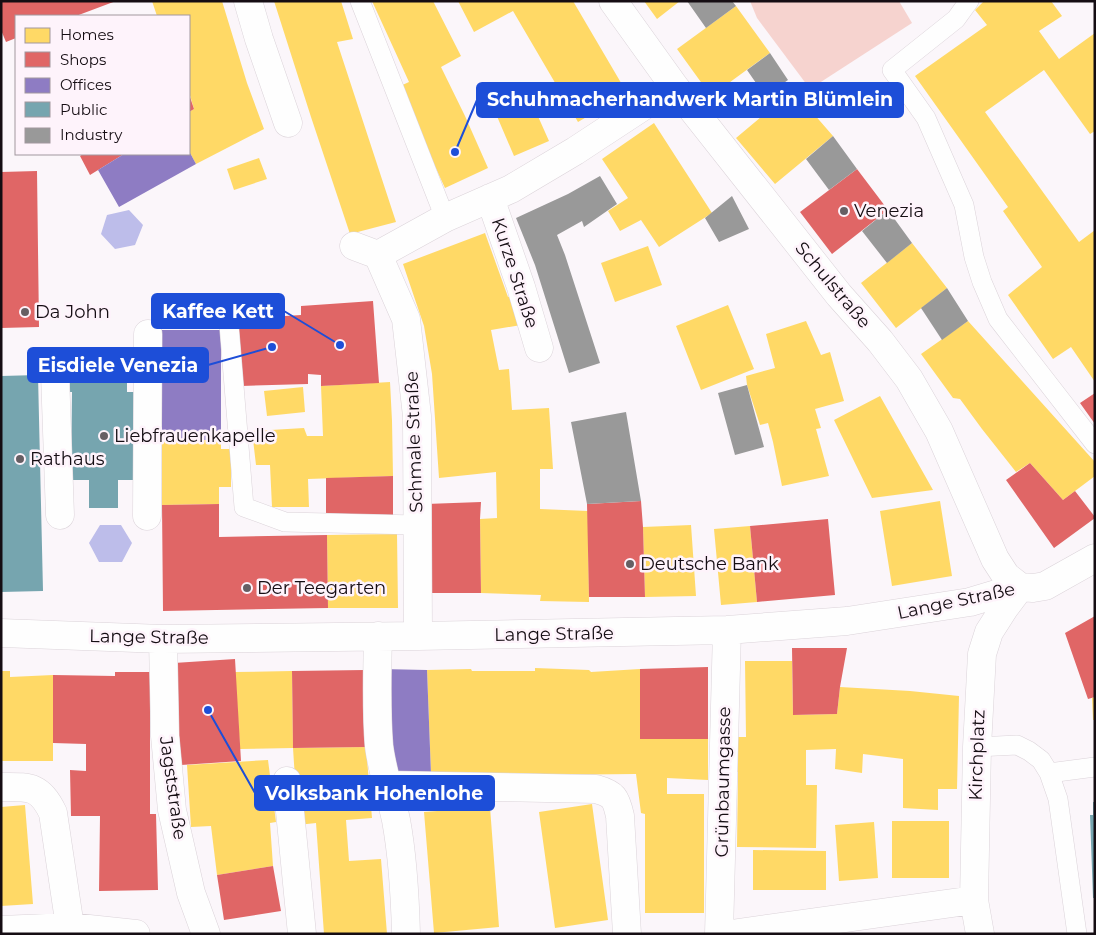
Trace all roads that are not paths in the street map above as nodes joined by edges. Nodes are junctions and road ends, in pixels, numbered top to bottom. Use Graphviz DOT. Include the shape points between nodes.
graph roads {
  1 [pos="248,1"];
  2 [pos="360,1"];
  3 [pos="613,1"];
  4 [pos="969,1"];
  5 [pos="674,86"];
  6 [pos="288,122"];
  7 [pos="490,198"];
  8 [pos="445,218"];
  9 [pos="366,251"];
  10 [pos="229,325"];
  11 [pos="148,334"];
  12 [pos="539,348"];
  13 [pos="55,374"];
  14 [pos="1095,444"];
  15 [pos="60,515"];
  16 [pos="147,516"];
  17 [pos="418,525"];
  18 [pos="1095,558"];
  19 [pos="1020,587"];
  20 [pos="727,630"];
  21 [pos="1,633"];
  22 [pos="378,636"];
  23 [pos="418,636"];
  24 [pos="163,639"];
  25 [pos="977,747"];
  26 [pos="1095,767"];
  27 [pos="1049,773"];
  28 [pos="287,781"];
  29 [pos="387,785"];
  30 [pos="1,787"];
  31 [pos="974,900"];
  32 [pos="70,927"];
  33 [pos="1,932"];
  34 [pos="136,934"];
  35 [pos="206,934"];
  36 [pos="302,934"];
  37 [pos="406,934"];
  38 [pos="627,934"];
  39 [pos="720,934"];
  40 [pos="731,934"];
  41 [pos="980,934"];
  42 [pos="1077,934"];
  1 -- 6 [label="street"];
  2 -- 8 [label="lane"];
  3 -- 5 [label="street, Schulstraße"];
  4 -- 14 [label="lane" via="956,19 892,70 926,118 964,205 974,257 998,319"];
  5 -- 7 [label="street, Kurze Straße" via="575,152"];
  5 -- 19 [label="street, Schulstraße" via="909,379 939,431 995,559 1006,576"];
  7 -- 8 [label="street, Kurze Straße"];
  7 -- 12 [label="street, Kurze Straße"];
  8 -- 9 [label="street, Kurze Straße"];
  9 -- 17 [label="street, Schmale Straße" via="406,319 417,416"];
  10 -- 17 [label="lane" via="244,507 285,522"];
  11 -- 16 [label="street"];
  13 -- 15 [label="street"];
  17 -- 23 [label="street, Schmale Straße"];
  18 -- 19 [label="street, Lange Straße" via="1045,586"];
  19 -- 20 [label="street, Lange Straße" via="970,602 847,622"];
  19 -- 25 [label="street, Kirchplatz" via="989,632 982,654"];
  20 -- 23 [label="street, Lange Straße"];
  20 -- 39 [label="street, Grünbaumgasse"];
  21 -- 24 [label="street, Lange Straße"];
  22 -- 23 [label="street, Lange Straße"];
  22 -- 24 [label="street, Lange Straße"];
  22 -- 29 [label="street" via="376,702"];
  24 -- 35 [label="street, Jagststraße" via="165,736 172,810 191,893"];
  25 -- 27 [label="lane" via="1017,745 1041,760"];
  25 -- 31 [label="street, Kirchplatz"];
  26 -- 27 [label="lane"];
  27 -- 42 [label="lane" via="1058,799"];
  28 -- 36 [label="street"];
  29 -- 37 [label="street" via="401,854"];
  29 -- 38 [label="street" via="596,789 608,792 616,801 620,816"];
  30 -- 32 [label="street" via="26,787 40,793 51,807"];
  31 -- 40 [label="street"];
  31 -- 41 [label="street, Kirchplatz"];
  32 -- 33 [label="street"];
  32 -- 34 [label="street"];
}
